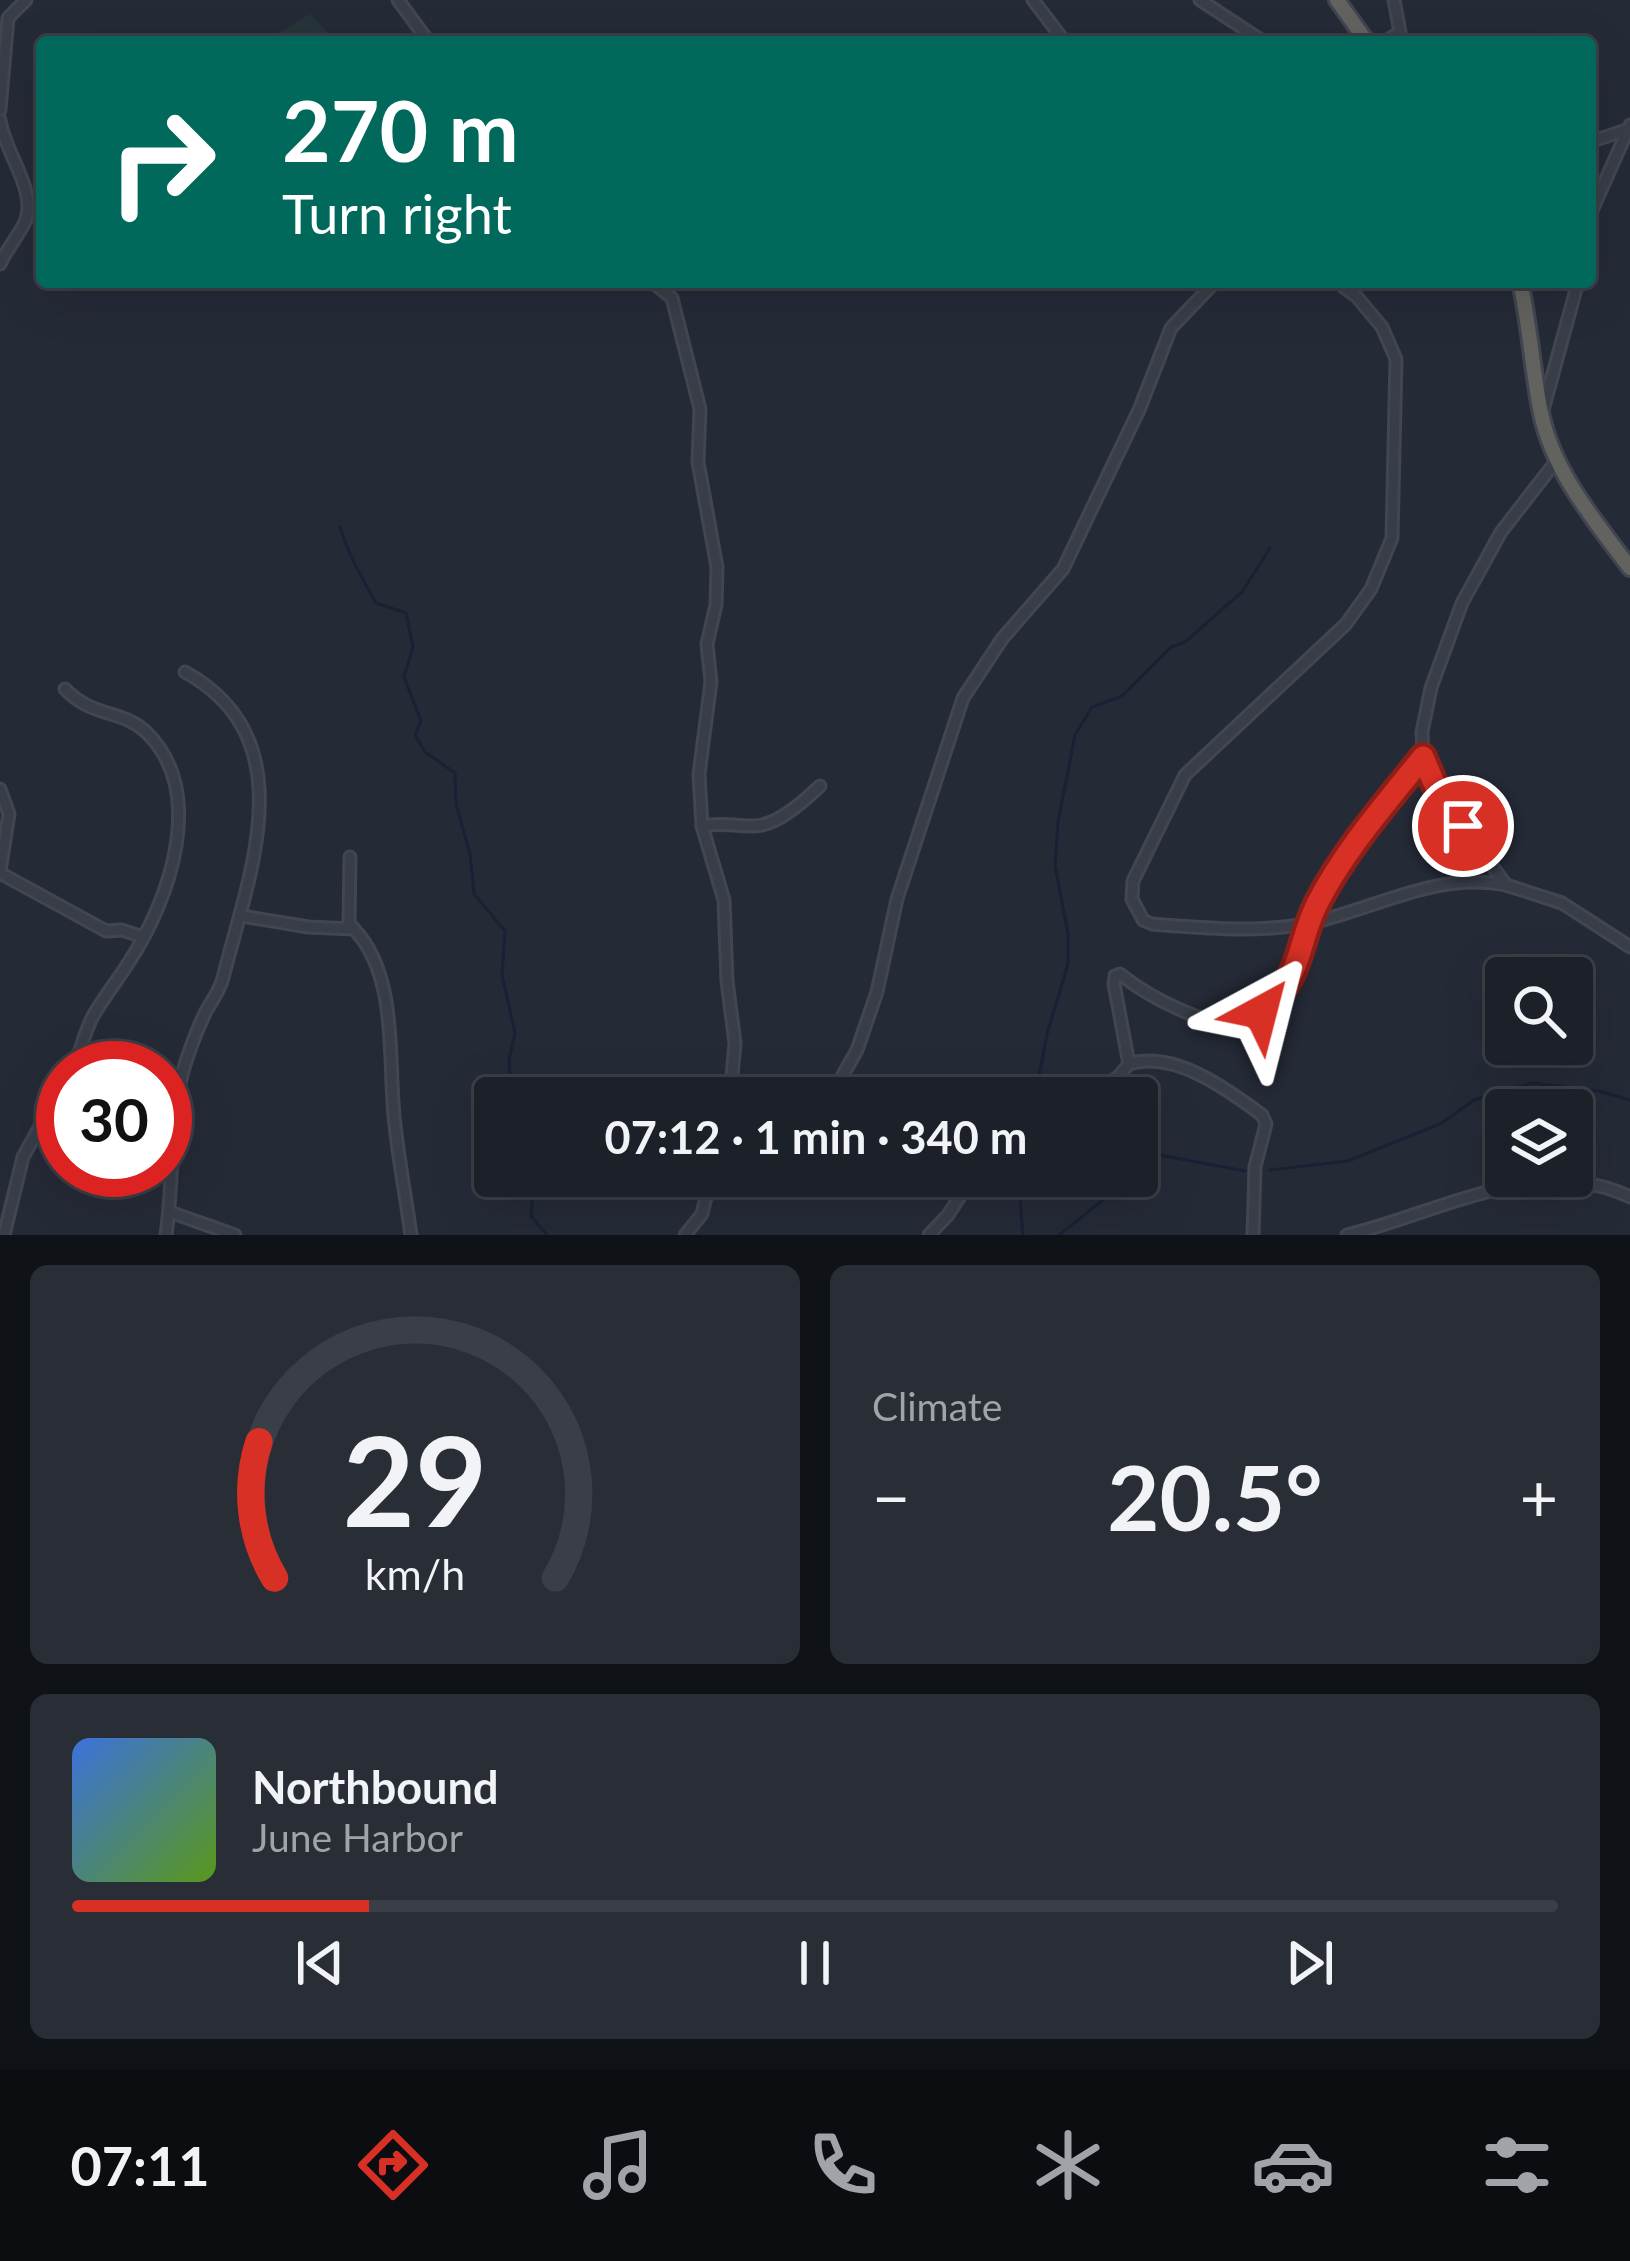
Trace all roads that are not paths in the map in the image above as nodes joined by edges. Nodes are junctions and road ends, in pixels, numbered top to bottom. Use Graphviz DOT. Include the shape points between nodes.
graph roads {
  1 [pos="26,0"];
  2 [pos="398,0"];
  3 [pos="1033,0"];
  4 [pos="1200,0"];
  5 [pos="1337,0"];
  6 [pos="1394,0"];
  7 [pos="4,20"];
  8 [pos="425,36"];
  9 [pos="1060,36"];
  10 [pos="1255,36"];
  11 [pos="1363,36"];
  12 [pos="1394,36"];
  13 [pos="0,110"];
  14 [pos="0,120"];
  15 [pos="1628,127"];
  16 [pos="1596,140"];
  17 [pos="1596,201"];
  18 [pos="0,264"];
  19 [pos="660,288"];
  20 [pos="1208,288"];
  21 [pos="1345,288"];
  22 [pos="1521,288"];
  23 [pos="1577,288"];
  24 [pos="1541,415"];
  25 [pos="1557,460"];
  26 [pos="1630,568"];
  27 [pos="185,672"];
  28 [pos="64,689"];
  29 [pos="1423,757"];
  30 [pos="820,786"];
  31 [pos="0,789"];
  32 [pos="702,826"];
  33 [pos="350,857"];
  34 [pos="0,872"];
  35 [pos="1506,885"];
  36 [pos="242,916"];
  37 [pos="1311,923"];
  38 [pos="354,929"];
  39 [pos="142,937"];
  40 [pos="1630,947"];
  41 [pos="84,1041"];
  42 [pos="1129,1064"];
  43 [pos="732,1077"];
  44 [pos="842,1077"];
  45 [pos="1118,1077"];
  46 [pos="36,1134"];
  47 [pos="706,1197"];
  48 [pos="960,1197"];
  49 [pos="1630,1198"];
  50 [pos="170,1212"];
  51 [pos="4,1235"];
  52 [pos="166,1235"];
  53 [pos="235,1235"];
  54 [pos="411,1235"];
  55 [pos="685,1235"];
  56 [pos="929,1235"];
  57 [pos="1253,1235"];
  58 [pos="1347,1235"];
  1 -- 7 [label="street"];
  2 -- 8 [label="street"];
  3 -- 9 [label="street"];
  4 -- 10 [label="street"];
  5 -- 11 [label="highway"];
  6 -- 12 [label="street" via="1400,32"];
  7 -- 13 [label="street"];
  14 -- 18 [label="street" via="29,202"];
  15 -- 16 [label="street"];
  15 -- 17 [label="street"];
  19 -- 32 [label="street" via="672,298 696,386 698,462 717,567 699,755"];
  20 -- 44 [label="street" via="1171,328 1063,569 963,698 902,884 877,992"];
  21 -- 37 [label="street" via="1382,327 1396,359 1392,538 1346,624 1185,775 1131,889 1140,916 1152,924"];
  22 -- 24 [label="highway"];
  23 -- 24 [label="street"];
  24 -- 25 [label="highway"];
  25 -- 26 [label="highway"];
  25 -- 29 [label="street" via="1501,532 1462,603 1431,688"];
  27 -- 36 [label="street" via="236,719 260,778 262,812"];
  28 -- 39 [label="street" via="83,706 145,732 175,783 172,863"];
  29 -- 35 [label="street" via="1437,790"];
  29 -- 37 [label="street" via="1330,882"];
  30 -- 32 [label="street" via="765,824"];
  31 -- 34 [label="street" via="9,814"];
  32 -- 43 [label="street" via="724,900"];
  33 -- 38 [label="street"];
  34 -- 39 [label="street" via="106,931"];
  35 -- 37 [label="street" via="1452,880"];
  35 -- 40 [label="street" via="1562,903"];
  36 -- 38 [label="street"];
  36 -- 50 [label="street" via="183,1073 170,1145"];
  37 -- 42 [label="street" via="1279,996 1248,1020 1175,1008 1115,976"];
  38 -- 54 [label="street" via="382,980"];
  39 -- 41 [label="street"];
  42 -- 45 [label="street"];
  42 -- 57 [label="street" via="1169,1062 1266,1120"];
  46 -- 51 [label="street"];
  47 -- 55 [label="street"];
  48 -- 56 [label="street"];
  49 -- 58 [label="street" via="1581,1183 1511,1186"];
  50 -- 52 [label="street"];
  50 -- 53 [label="street"];
}
